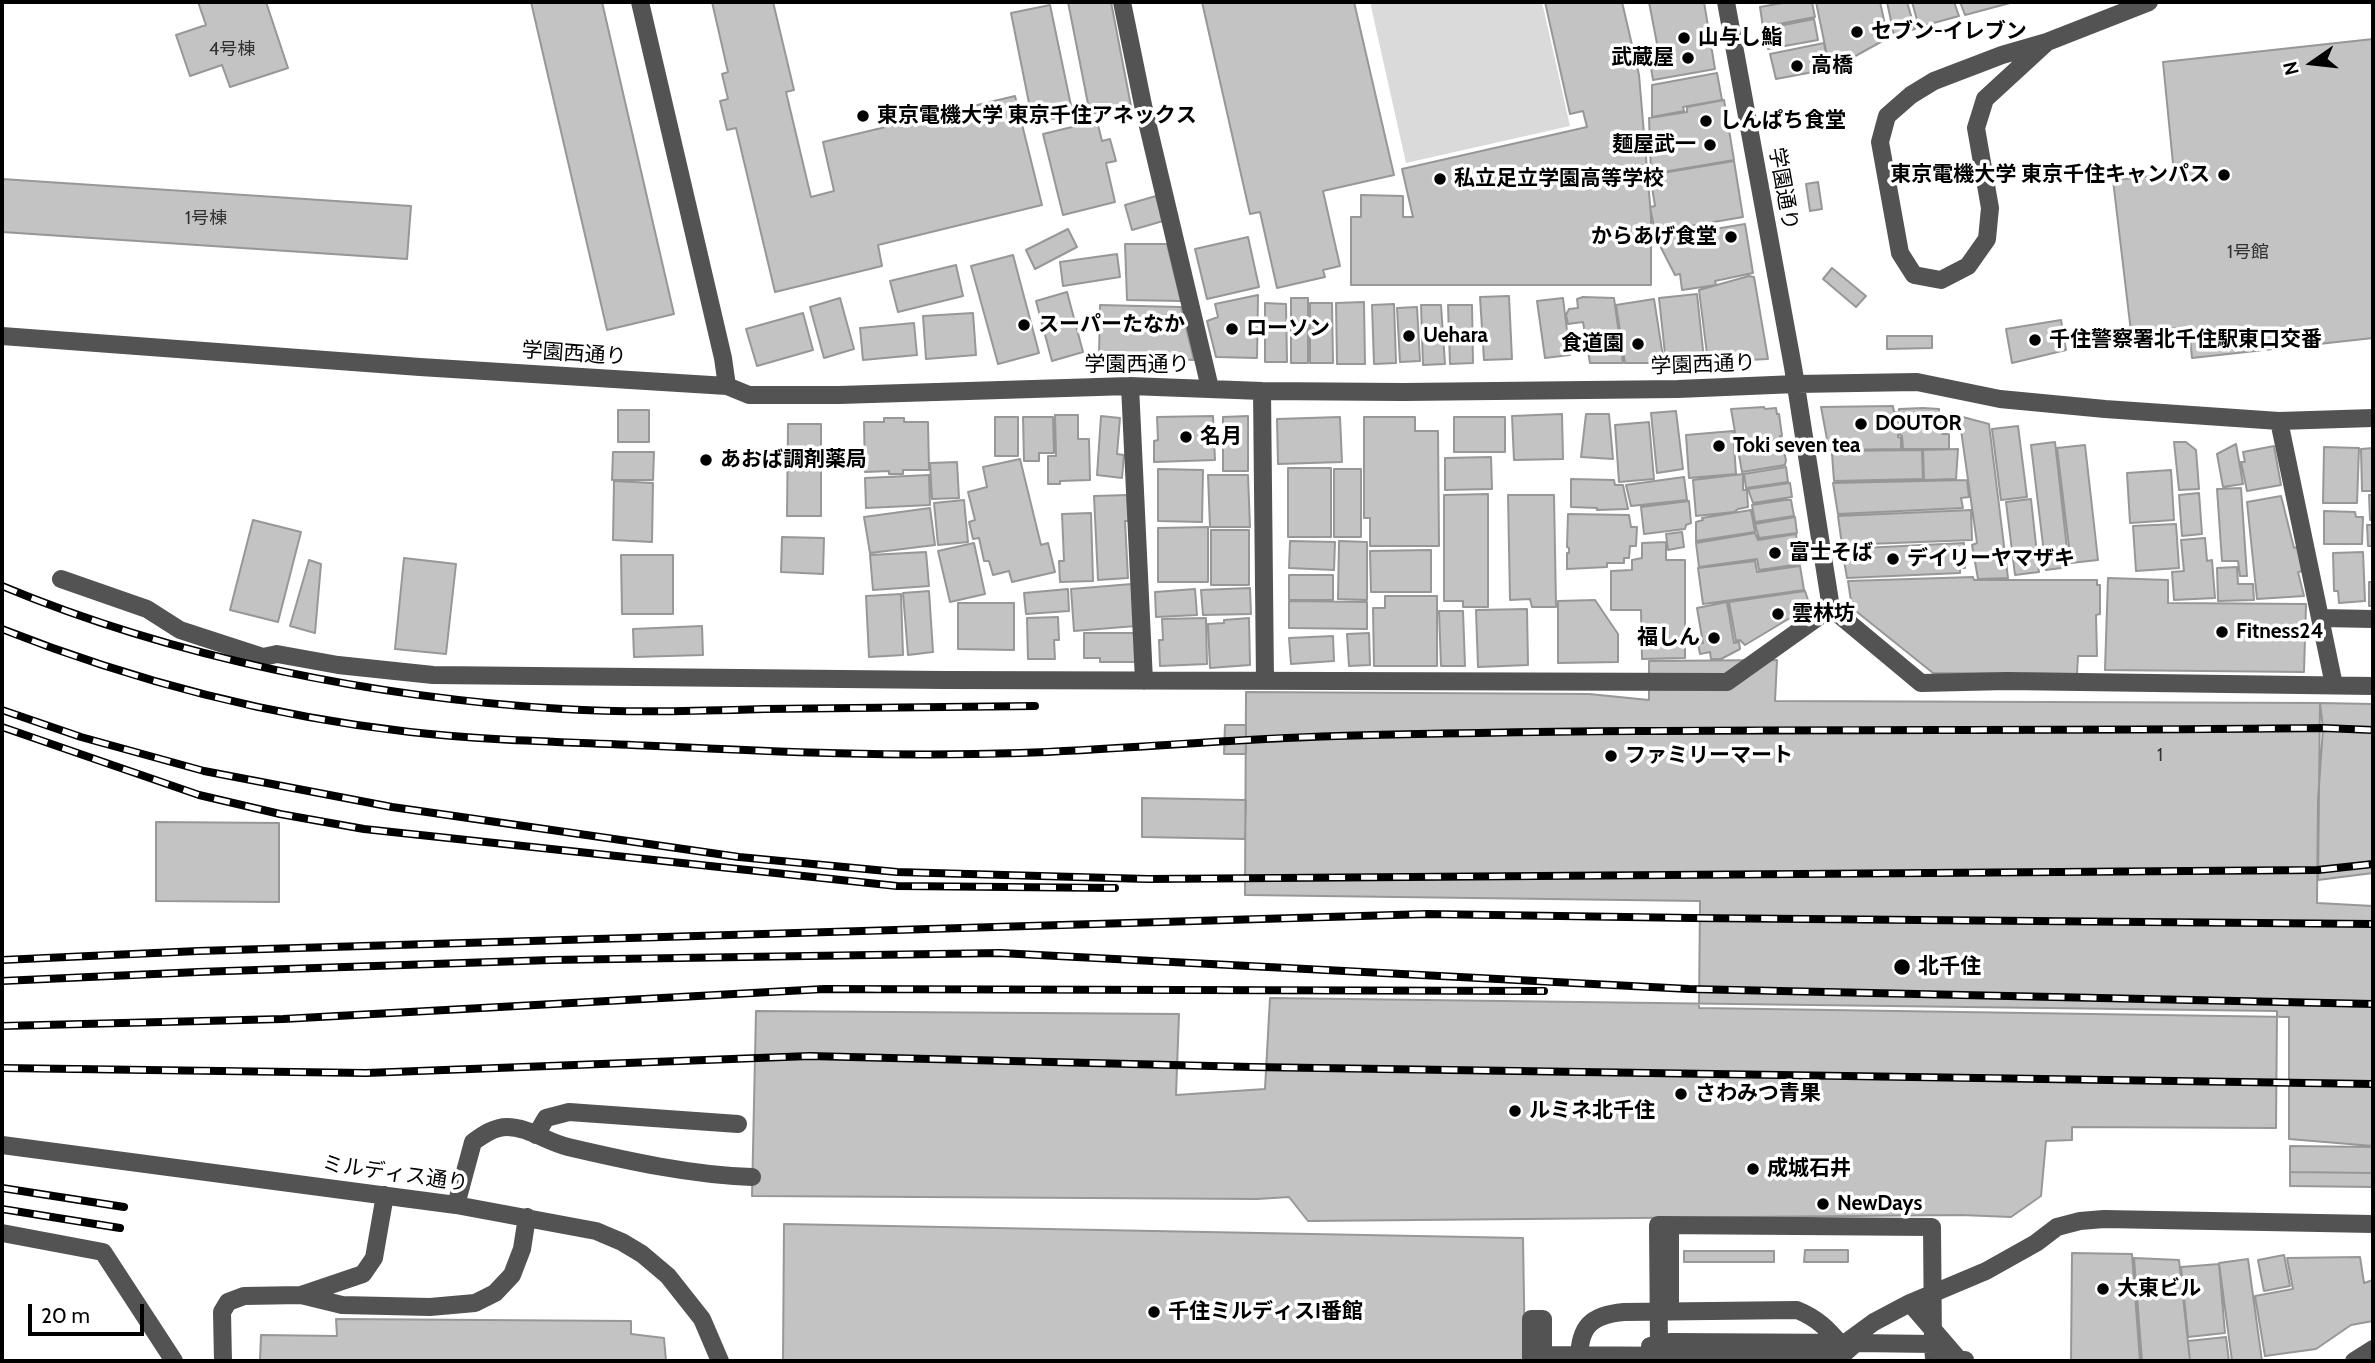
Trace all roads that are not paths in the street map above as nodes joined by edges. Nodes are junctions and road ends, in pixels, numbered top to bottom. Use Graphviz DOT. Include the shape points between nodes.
graph roads {
  1 [pos="640,2"];
  2 [pos="1122,2"];
  3 [pos="1726,2"];
  4 [pos="2149,2"];
  5 [pos="2047,42"];
  6 [pos="2,336"];
  7 [pos="1796,384"];
  8 [pos="727,386"];
  9 [pos="1130,386"];
  10 [pos="1210,388"];
  11 [pos="1262,391"];
  12 [pos="2373,418"];
  13 [pos="2279,421"];
  14 [pos="61,579"];
  15 [pos="1831,608"];
  16 [pos="2322,618"];
  17 [pos="2373,619"];
  18 [pos="1144,681"];
  19 [pos="1265,681"];
  20 [pos="2334,685"];
  21 [pos="2373,686"];
  22 [pos="738,1124"];
  23 [pos="536,1135"];
  24 [pos="2,1145"];
  25 [pos="752,1177"];
  26 [pos="384,1195"];
  27 [pos="456,1205"];
  28 [pos="527,1217"];
  29 [pos="2373,1224"];
  30 [pos="2,1233"];
  31 [pos="301,1295"];
  32 [pos="1910,1303"];
  33 [pos="1688,1310"];
  34 [pos="1740,1310"];
  35 [pos="1933,1344"];
  36 [pos="2373,1349"];
  37 [pos="1843,1350"];
  38 [pos="1546,1355"];
  39 [pos="1668,1355"];
  40 [pos="174,1361"];
  41 [pos="223,1361"];
  42 [pos="720,1361"];
  43 [pos="1579,1361"];
  44 [pos="1739,1361"];
  45 [pos="1964,1361"];
  46 [pos="2354,1361"];
  1 -- 8 [label="street"];
  2 -- 10 [label="street"];
  3 -- 7 [label="street, 学園通り"];
  4 -- 5 [label="street"];
  5 -- 5 [label="street" via="1985,99 1976,128 1990,208 1987,239 1968,266 1941,280 1914,275 1900,253 1880,142 1887,116 1934,81"];
  6 -- 8 [label="street, 学園西通り"];
  7 -- 11 [label="street, 学園西通り"];
  7 -- 13 [label="street, 学園西通り" via="1917,382 2000,399"];
  7 -- 15 [label="street, 学園通り"];
  8 -- 9 [label="street, 学園西通り" via="749,395 839,395"];
  9 -- 10 [label="street, 学園西通り"];
  9 -- 18 [label="street"];
  10 -- 11 [label="street, 学園西通り"];
  11 -- 19 [label="street"];
  12 -- 13 [label="street, 学園西通り"];
  13 -- 16 [label="street"];
  14 -- 18 [label="street" via="147,609 180,630 263,657 277,654 433,675"];
  15 -- 19 [label="street" via="1727,682"];
  15 -- 20 [label="street" via="1921,683"];
  16 -- 17 [label="street"];
  16 -- 20 [label="street"];
  18 -- 19 [label="street"];
  20 -- 21 [label="street"];
  22 -- 23 [label="street" via="569,1112 546,1118"];
  23 -- 25 [label="street" via="611,1157"];
  23 -- 27 [label="street" via="505,1127 473,1142"];
  24 -- 26 [label="street, ミルディス通り"];
  26 -- 27 [label="street, ミルディス通り"];
  26 -- 31 [label="street" via="374,1258 363,1275"];
  27 -- 28 [label="street, ミルディス通り"];
  28 -- 31 [label="street" via="512,1275 495,1293 475,1303 342,1305"];
  28 -- 42 [label="street, ミルディス通り" via="596,1231 642,1254 686,1297 702,1319"];
  29 -- 32 [label="street" via="2080,1221 2057,1227 1986,1271"];
  30 -- 40 [label="street" via="103,1252"];
  31 -- 41 [label="street" via="244,1296 229,1301 222,1312"];
  32 -- 37 [label="street" via="1874,1322"];
  32 -- 45 [label="street"];
  33 -- 34 [label="street"];
  33 -- 39 [label="street"];
  33 -- 43 [label="street" via="1605,1314 1587,1325 1580,1340"];
  34 -- 37 [label="street" via="1797,1310 1811,1315 1825,1325"];
  34 -- 44 [label="street"];
  35 -- 37 [label="street"];
  35 -- 39 [label="street" via="1932,1227 1658,1225"];
  35 -- 45 [label="street" via="1934,1359"];
  36 -- 46 [label="street"];
  37 -- 39 [label="street" via="1840,1357"];
  38 -- 39 [label="street"];
}
